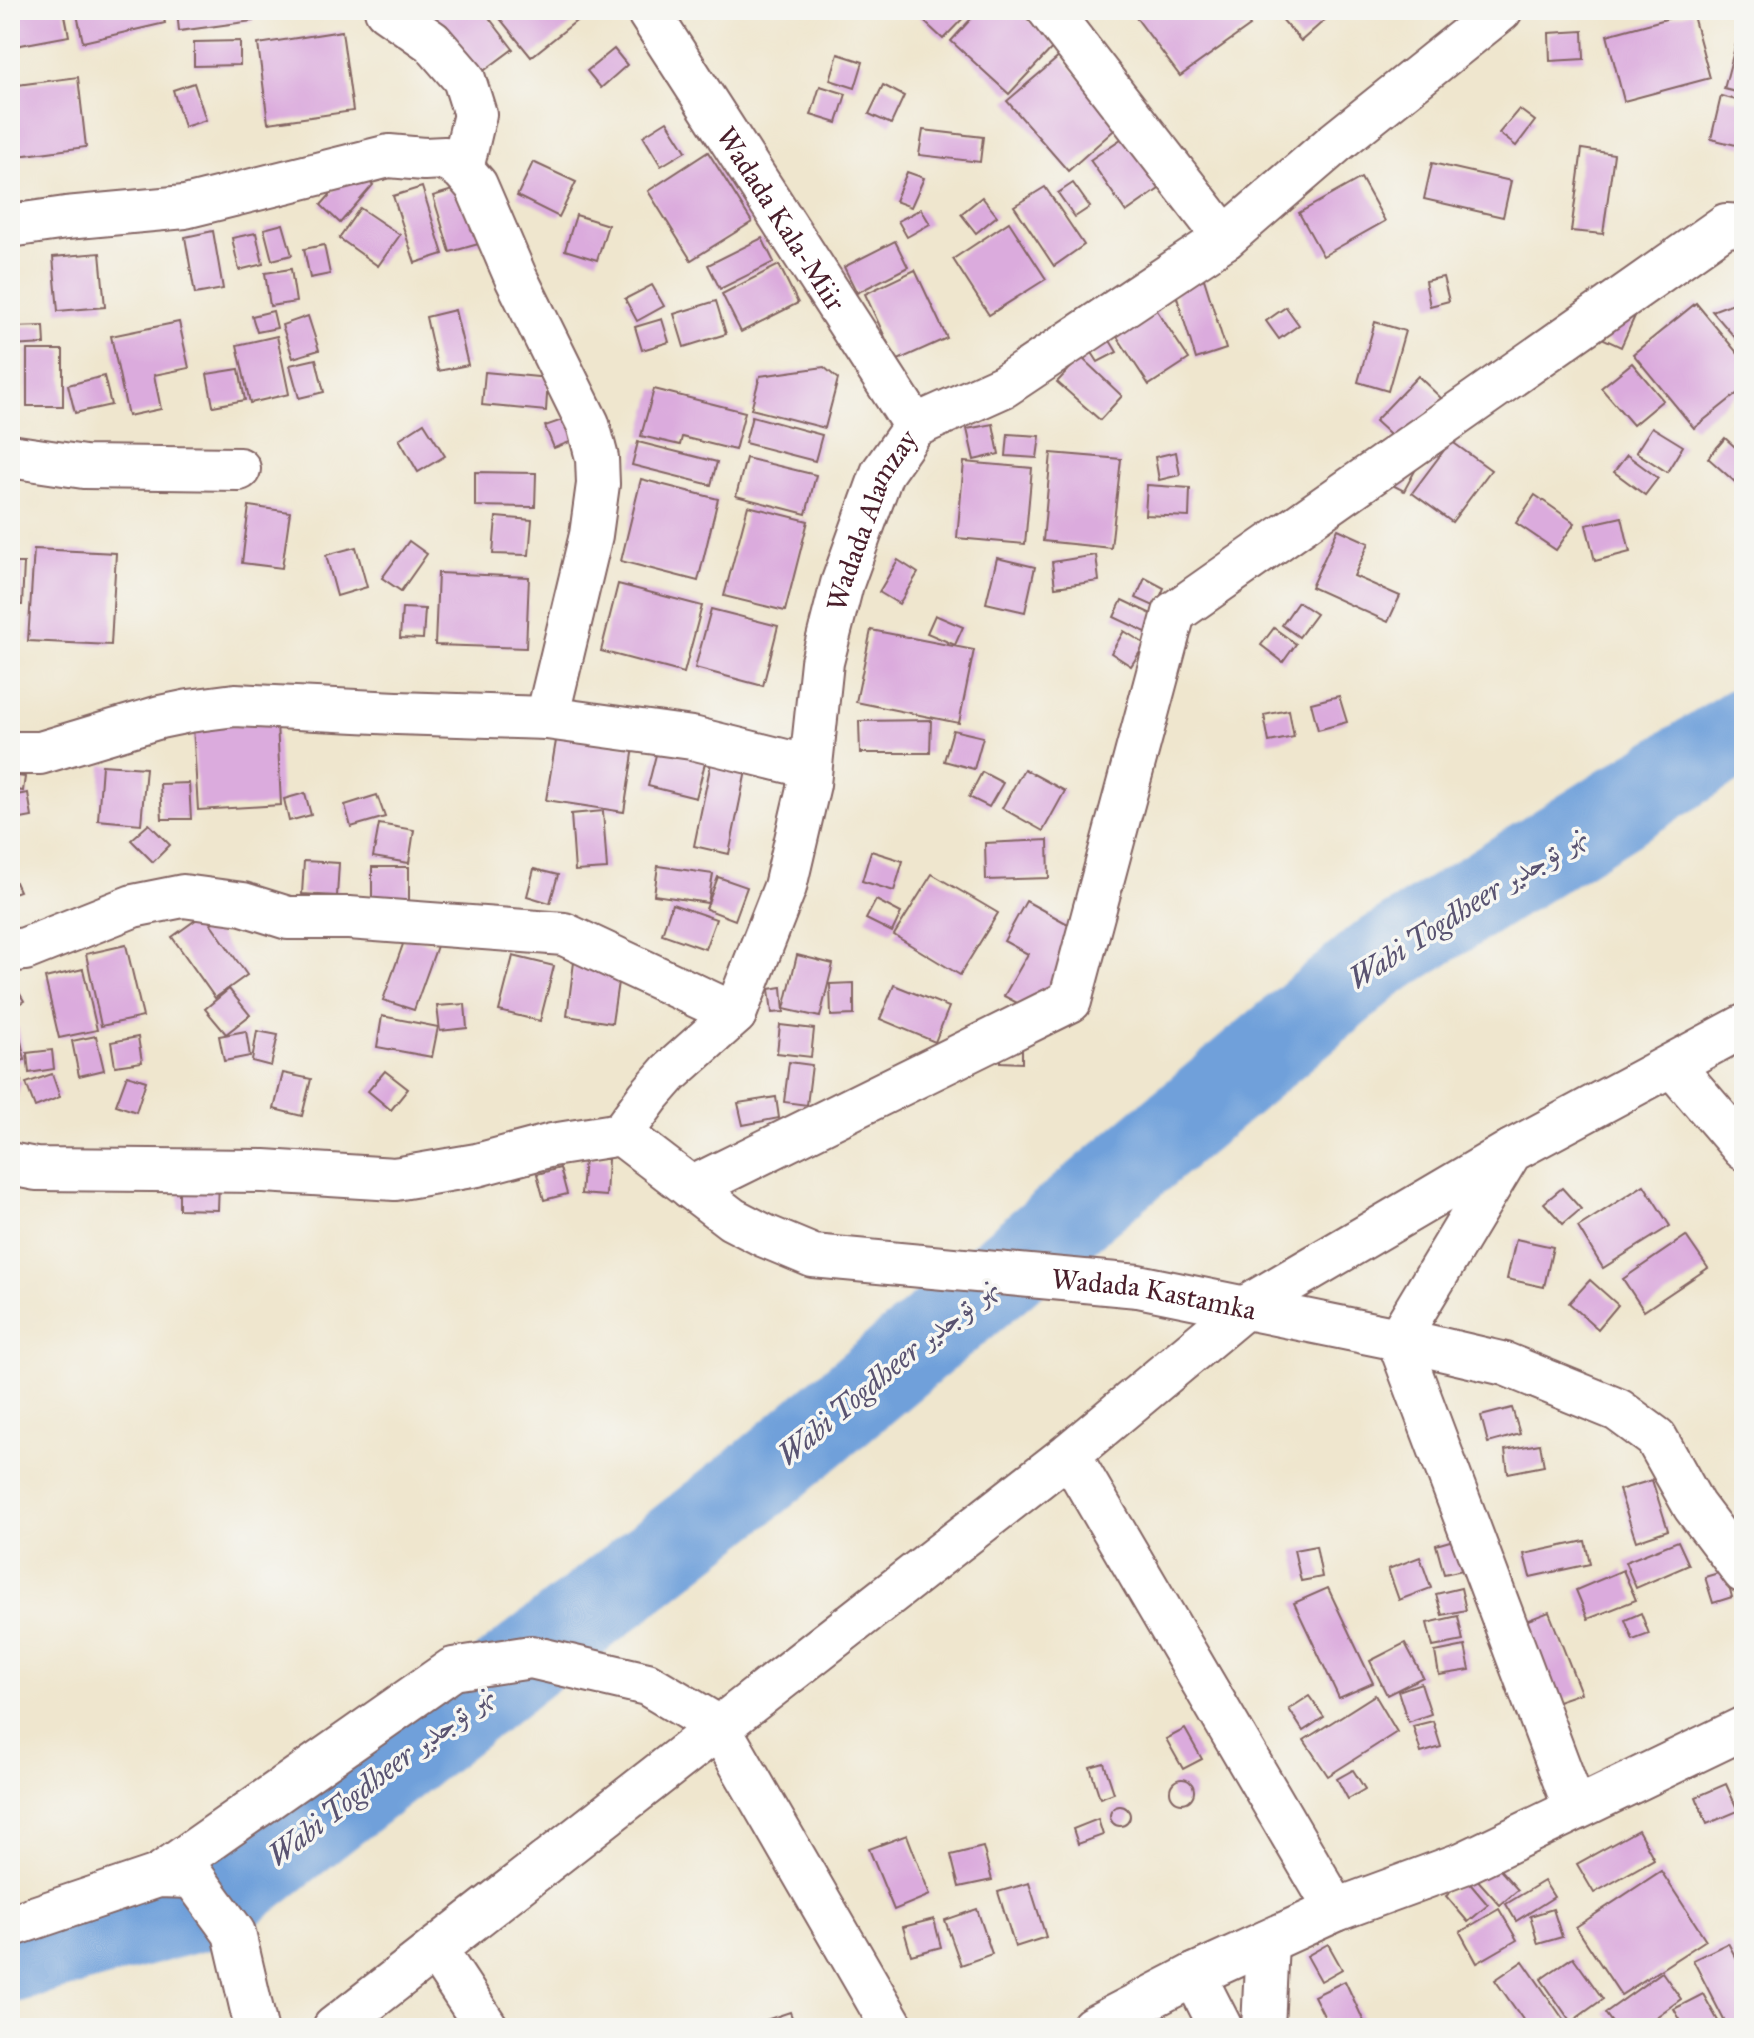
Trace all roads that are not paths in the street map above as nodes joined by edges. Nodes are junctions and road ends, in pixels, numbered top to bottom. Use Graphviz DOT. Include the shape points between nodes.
graph roads {
  1 [pos="386,10"];
  2 [pos="647,10"];
  3 [pos="1049,10"];
  4 [pos="1501,10"];
  5 [pos="462,169"];
  6 [pos="10,226"];
  7 [pos="1744,226"];
  8 [pos="1225,238"];
  9 [pos="915,426"];
  10 [pos="10,456"];
  11 [pos="239,469"];
  12 [pos="547,718"];
  13 [pos="10,753"];
  14 [pos="810,767"];
  15 [pos="10,951"];
  16 [pos="735,1014"];
  17 [pos="1744,1026"];
  18 [pos="1672,1065"];
  19 [pos="621,1134"];
  20 [pos="1744,1149"];
  21 [pos="1511,1151"];
  22 [pos="10,1164"];
  23 [pos="691,1188"];
  24 [pos="1244,1308"];
  25 [pos="1415,1343"];
  26 [pos="1069,1454"];
  27 [pos="1744,1572"];
  28 [pos="719,1727"];
  29 [pos="1744,1728"];
  30 [pos="1575,1809"];
  31 [pos="158,1876"];
  32 [pos="1336,1910"];
  33 [pos="10,1926"];
  34 [pos="1267,1942"];
  35 [pos="435,1949"];
  36 [pos="1194,1975"];
  37 [pos="256,2028"];
  38 [pos="334,2028"];
  39 [pos="487,2028"];
  40 [pos="893,2028"];
  41 [pos="1092,2028"];
  42 [pos="1221,2028"];
  43 [pos="1263,2028"];
  1 -- 5 [label="street" via="432,42 464,79 475,114"];
  2 -- 9 [label="street, Wadada Kala-Miir"];
  3 -- 8 [label="street"];
  4 -- 8 [label="street, Wadada Alamzay"];
  5 -- 6 [label="street" via="445,158 389,156 185,207"];
  5 -- 12 [label="street" via="476,185 588,424 597,458 591,535"];
  7 -- 23 [label="street" via="1726,225 1174,613 1070,1001"];
  8 -- 9 [label="street, Wadada Alamzay" via="1004,386"];
  9 -- 14 [label="street, Wadada Alamzay" via="882,473 842,584 822,662"];
  10 -- 11 [label="street" via="84,467"];
  12 -- 13 [label="street" via="235,705 160,717 40,753"];
  12 -- 14 [label="street" via="692,738"];
  14 -- 16 [label="street, Wadada Alamzay" via="785,887"];
  15 -- 16 [label="street" via="133,906 183,896 243,904 288,918 564,934"];
  16 -- 19 [label="street, Wadada Alamzay" via="669,1073"];
  17 -- 18 [label="street"];
  18 -- 20 [label="street"];
  18 -- 21 [label="street"];
  19 -- 22 [label="street" via="395,1179"];
  19 -- 23 [label="street, Wadada Kastamka"];
  21 -- 24 [label="street"];
  21 -- 25 [label="street"];
  23 -- 24 [label="street, Wadada Kastamka" via="732,1219 813,1256 1138,1286"];
  24 -- 25 [label="street, Wadada Kastamka"];
  24 -- 26 [label="street"];
  25 -- 27 [label="street, Wadada Kastamka" via="1505,1364 1618,1410 1656,1438 1694,1506"];
  25 -- 30 [label="street"];
  26 -- 28 [label="street"];
  26 -- 32 [label="street"];
  28 -- 31 [label="street" via="647,1684 531,1657 453,1669"];
  28 -- 35 [label="street"];
  28 -- 40 [label="street"];
  29 -- 30 [label="street"];
  30 -- 32 [label="street" via="1464,1863"];
  31 -- 33 [label="street"];
  31 -- 37 [label="street" via="193,1877 234,1933"];
  32 -- 34 [label="street"];
  34 -- 36 [label="street"];
  34 -- 43 [label="street"];
  35 -- 38 [label="street"];
  35 -- 39 [label="street"];
  36 -- 41 [label="street"];
  36 -- 42 [label="street"];
}
